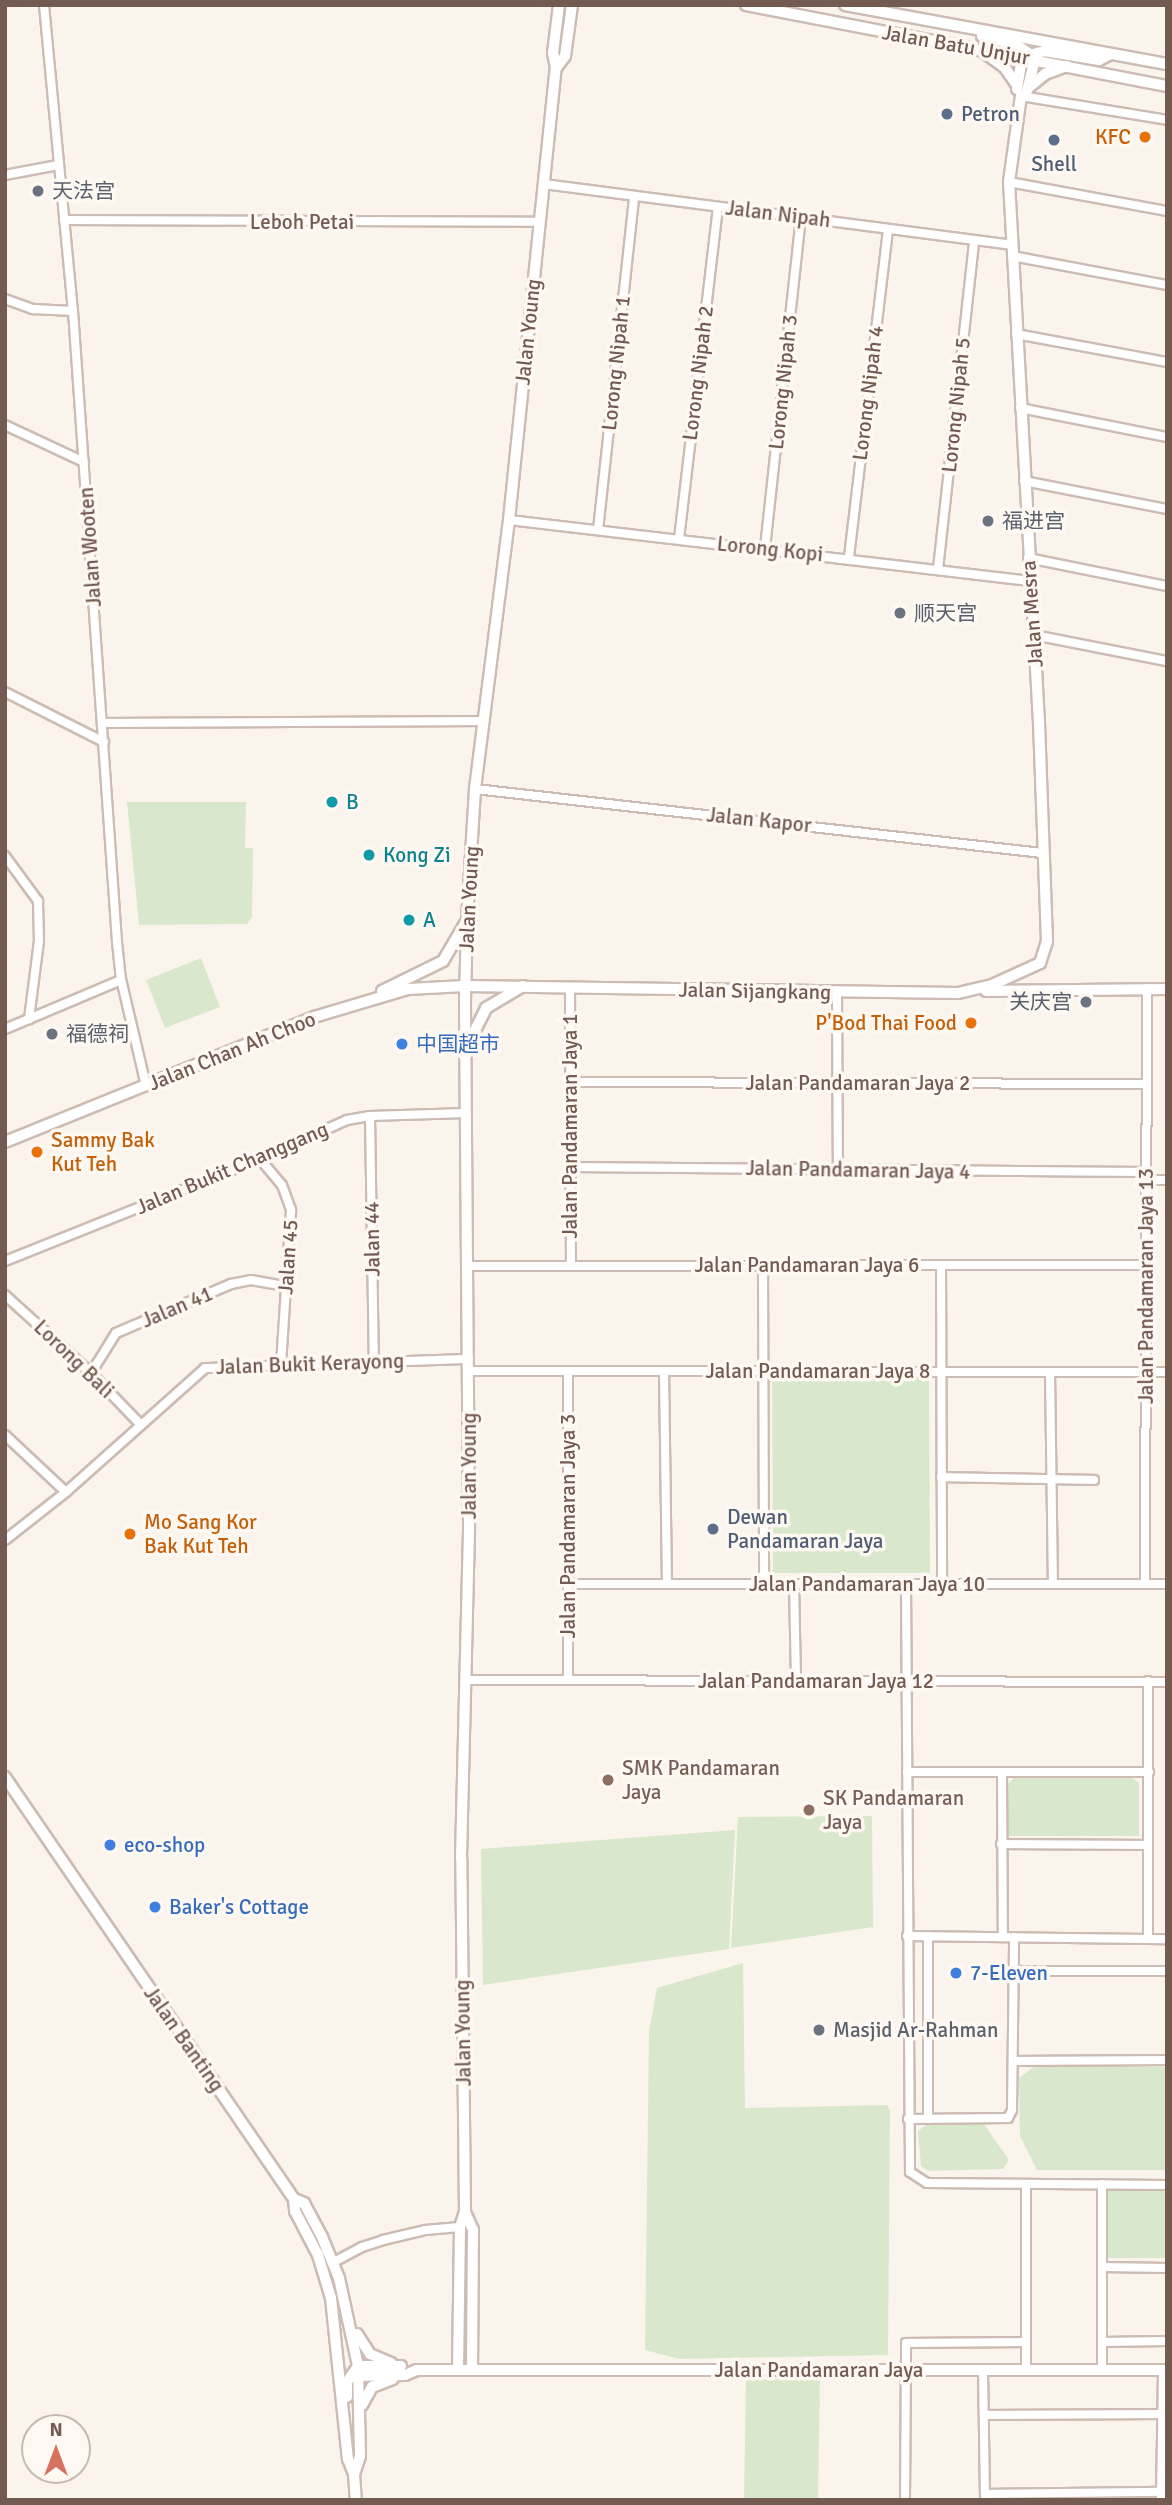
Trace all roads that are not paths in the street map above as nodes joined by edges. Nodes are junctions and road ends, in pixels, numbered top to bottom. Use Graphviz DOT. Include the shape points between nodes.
graph roads {
  1 [pos="44,5"];
  2 [pos="559,5"];
  3 [pos="572,5"];
  4 [pos="746,5"];
  5 [pos="845,5"];
  6 [pos="972,29"];
  7 [pos="979,49"];
  8 [pos="1111,54"];
  9 [pos="1029,56"];
  10 [pos="1167,64"];
  11 [pos="1067,66"];
  12 [pos="556,68"];
  13 [pos="1167,86"];
  14 [pos="1022,89"];
  15 [pos="1167,120"];
  16 [pos="58,165"];
  17 [pos="5,175"];
  18 [pos="1009,182"];
  19 [pos="544,184"];
  20 [pos="634,196"];
  21 [pos="718,206"];
  22 [pos="1167,211"];
  23 [pos="802,217"];
  24 [pos="64,220"];
  25 [pos="540,222"];
  26 [pos="888,229"];
  27 [pos="974,241"];
  28 [pos="1012,251"];
  29 [pos="1167,285"];
  30 [pos="5,299"];
  31 [pos="72,311"];
  32 [pos="1016,334"];
  33 [pos="1167,362"];
  34 [pos="1020,408"];
  35 [pos="6,426"];
  36 [pos="1167,437"];
  37 [pos="84,462"];
  38 [pos="1024,481"];
  39 [pos="1167,509"];
  40 [pos="509,520"];
  41 [pos="598,530"];
  42 [pos="679,538"];
  43 [pos="765,548"];
  44 [pos="849,557"];
  45 [pos="1028,558"];
  46 [pos="938,569"];
  47 [pos="1030,581"];
  48 [pos="1167,586"];
  49 [pos="1034,635"];
  50 [pos="1167,661"];
  51 [pos="5,692"];
  52 [pos="484,721"];
  53 [pos="103,723"];
  54 [pos="104,742"];
  55 [pos="475,789"];
  56 [pos="1042,853"];
  57 [pos="5,856"];
  58 [pos="467,920"];
  59 [pos="1040,963"];
  60 [pos="121,981"];
  61 [pos="465,986"];
  62 [pos="523,986"];
  63 [pos="569,987"];
  64 [pos="1147,988"];
  65 [pos="1167,989"];
  66 [pos="972,991"];
  67 [pos="837,994"];
  68 [pos="355,1004"];
  69 [pos="29,1019"];
  70 [pos="5,1029"];
  71 [pos="466,1055"];
  72 [pos="570,1082"];
  73 [pos="837,1083"];
  74 [pos="1147,1084"];
  75 [pos="146,1086"];
  76 [pos="466,1113"];
  77 [pos="370,1116"];
  78 [pos="5,1142"];
  79 [pos="260,1159"];
  80 [pos="570,1167"];
  81 [pos="838,1169"];
  82 [pos="1146,1176"];
  83 [pos="1167,1180"];
  84 [pos="5,1261"];
  85 [pos="571,1265"];
  86 [pos="763,1265"];
  87 [pos="941,1265"];
  88 [pos="1146,1265"];
  89 [pos="468,1266"];
  90 [pos="285,1286"];
  91 [pos="5,1295"];
  92 [pos="374,1363"];
  93 [pos="281,1364"];
  94 [pos="469,1365"];
  95 [pos="568,1371"];
  96 [pos="664,1371"];
  97 [pos="764,1371"];
  98 [pos="941,1372"];
  99 [pos="1050,1372"];
  100 [pos="1146,1372"];
  101 [pos="1167,1372"];
  102 [pos="91,1373"];
  103 [pos="141,1425"];
  104 [pos="5,1435"];
  105 [pos="941,1477"];
  106 [pos="1052,1479"];
  107 [pos="1094,1480"];
  108 [pos="66,1492"];
  109 [pos="5,1540"];
  110 [pos="568,1584"];
  111 [pos="667,1584"];
  112 [pos="764,1584"];
  113 [pos="794,1584"];
  114 [pos="906,1584"];
  115 [pos="942,1584"];
  116 [pos="1053,1584"];
  117 [pos="1145,1584"];
  118 [pos="1167,1584"];
  119 [pos="465,1680"];
  120 [pos="568,1680"];
  121 [pos="796,1681"];
  122 [pos="907,1681"];
  123 [pos="1148,1681"];
  124 [pos="1167,1682"];
  125 [pos="907,1772"];
  126 [pos="1149,1772"];
  127 [pos="1002,1773"];
  128 [pos="5,1777"];
  129 [pos="1001,1844"];
  130 [pos="1148,1845"];
  131 [pos="907,1936"];
  132 [pos="928,1936"];
  133 [pos="1003,1937"];
  134 [pos="1014,1937"];
  135 [pos="1148,1938"];
  136 [pos="1167,1939"];
  137 [pos="1013,1971"];
  138 [pos="1167,1971"];
  139 [pos="1167,2060"];
  140 [pos="1013,2061"];
  141 [pos="908,2119"];
  142 [pos="928,2119"];
  143 [pos="1026,2184"];
  144 [pos="1102,2185"];
  145 [pos="1167,2185"];
  146 [pos="294,2199"];
  147 [pos="465,2212"];
  148 [pos="460,2227"];
  149 [pos="332,2263"];
  150 [pos="1102,2267"];
  151 [pos="1167,2268"];
  152 [pos="335,2315"];
  153 [pos="350,2321"];
  154 [pos="1026,2342"];
  155 [pos="1102,2342"];
  156 [pos="1167,2342"];
  157 [pos="403,2370"];
  158 [pos="458,2370"];
  159 [pos="472,2370"];
  160 [pos="905,2370"];
  161 [pos="983,2370"];
  162 [pos="1026,2370"];
  163 [pos="1102,2370"];
  164 [pos="1165,2370"];
  165 [pos="356,2371"];
  166 [pos="361,2409"];
  167 [pos="1163,2414"];
  168 [pos="984,2416"];
  169 [pos="346,2420"];
  170 [pos="354,2474"];
  171 [pos="1161,2496"];
  172 [pos="985,2497"];
  173 [pos="356,2500"];
  174 [pos="905,2500"];
  1 -- 16 [label="street, Jalan Wooten"];
  2 -- 12 [label="main road, Jalan Young" via="553,53"];
  3 -- 12 [label="main road, Jalan Young" via="565,56"];
  4 -- 7 [label="main road, Jalan Batu Unjur"];
  5 -- 6 [label="main road, Jalan Batu Unjur"];
  6 -- 8 [label="main road, Jalan Batu Unjur"];
  6 -- 9 [label="main road" via="980,36 1017,44"];
  7 -- 9 [label="main road, Jalan Batu Unjur"];
  7 -- 14 [label="main road" via="1005,68"];
  8 -- 9 [label="main road" via="1093,60 1059,52"];
  8 -- 10 [label="main road, Jalan Batu Unjur"];
  9 -- 11 [label="main road, Jalan Batu Unjur"];
  9 -- 14 [label="street, Jalan Mesra"];
  11 -- 13 [label="main road, Jalan Batu Unjur"];
  11 -- 14 [label="main road"];
  12 -- 19 [label="main road, Jalan Young"];
  14 -- 15 [label="street, Jalan Batu Unjur"];
  14 -- 18 [label="street, Jalan Mesra"];
  16 -- 17 [label="street"];
  16 -- 24 [label="street, Jalan Wooten"];
  18 -- 22 [label="street"];
  18 -- 28 [label="street, Jalan Mesra"];
  19 -- 20 [label="street, Jalan Nipah"];
  19 -- 25 [label="main road, Jalan Young"];
  20 -- 21 [label="street, Jalan Nipah"];
  20 -- 41 [label="street, Lorong Nipah 1"];
  21 -- 23 [label="street, Jalan Nipah"];
  21 -- 42 [label="street, Lorong Nipah 2"];
  23 -- 26 [label="street, Jalan Nipah"];
  23 -- 43 [label="street, Lorong Nipah 3"];
  24 -- 25 [label="street, Leboh Petai"];
  24 -- 31 [label="street, Jalan Wooten"];
  25 -- 40 [label="main road, Jalan Young"];
  26 -- 27 [label="street, Jalan Nipah"];
  26 -- 44 [label="street, Lorong Nipah 4"];
  27 -- 28 [label="street, Jalan Nipah"];
  27 -- 46 [label="street, Lorong Nipah 5"];
  28 -- 29 [label="street, Jalan Nipah"];
  28 -- 32 [label="street, Jalan Mesra"];
  30 -- 31 [label="street" via="33,309"];
  31 -- 37 [label="street, Jalan Wooten"];
  32 -- 33 [label="street"];
  32 -- 34 [label="street, Jalan Mesra"];
  34 -- 36 [label="street"];
  34 -- 38 [label="street, Jalan Mesra"];
  35 -- 37 [label="street"];
  37 -- 53 [label="street, Jalan Wooten"];
  38 -- 39 [label="street"];
  38 -- 45 [label="street, Jalan Mesra"];
  40 -- 41 [label="street, Lorong Kopi"];
  40 -- 52 [label="main road, Jalan Young"];
  41 -- 42 [label="street, Lorong Kopi"];
  42 -- 43 [label="street, Lorong Kopi"];
  43 -- 44 [label="street, Lorong Kopi"];
  44 -- 46 [label="street, Lorong Kopi"];
  45 -- 47 [label="street, Jalan Mesra"];
  45 -- 48 [label="street"];
  46 -- 47 [label="street, Lorong Kopi"];
  47 -- 49 [label="street, Jalan Mesra"];
  49 -- 50 [label="street"];
  49 -- 56 [label="street, Jalan Mesra"];
  51 -- 54 [label="street"];
  52 -- 53 [label="street"];
  52 -- 55 [label="main road, Jalan Young"];
  53 -- 54 [label="street, Jalan Wooten"];
  54 -- 60 [label="street, Jalan Wooten"];
  55 -- 56 [label="street, Jalan Kapor"];
  55 -- 58 [label="main road, Jalan Young"];
  56 -- 59 [label="street, Jalan Mesra" via="1047,941"];
  57 -- 69 [label="street" via="38,901"];
  58 -- 61 [label="main road, Jalan Young"];
  58 -- 68 [label="main road" via="443,961"];
  59 -- 66 [label="street, Jalan Sijangkang"];
  60 -- 69 [label="street"];
  60 -- 75 [label="street, Jalan Wooten"];
  61 -- 62 [label="street, Jalan Sijangkang"];
  61 -- 68 [label="main road, Jalan Chan Ah Choo" via="408,989"];
  61 -- 71 [label="main road, Jalan Young"];
  62 -- 63 [label="street, Jalan Sijangkang"];
  62 -- 71 [label="main road" via="486,1008 471,1033"];
  63 -- 67 [label="street, Jalan Sijangkang"];
  63 -- 72 [label="street, Jalan Pandamaran Jaya 1"];
  64 -- 65 [label="street"];
  64 -- 66 [label="street"];
  64 -- 74 [label="street, Jalan Pandamaran Jaya 13"];
  66 -- 67 [label="street, Jalan Sijangkang"];
  67 -- 73 [label="street"];
  68 -- 75 [label="main road, Jalan Chan Ah Choo"];
  69 -- 70 [label="street"];
  71 -- 76 [label="main road, Jalan Young"];
  72 -- 73 [label="street, Jalan Pandamaran Jaya 2"];
  72 -- 80 [label="street, Jalan Pandamaran Jaya 1"];
  73 -- 74 [label="street, Jalan Pandamaran Jaya 2"];
  73 -- 81 [label="street"];
  74 -- 82 [label="street, Jalan Pandamaran Jaya 13"];
  75 -- 78 [label="main road, Jalan Chan Ah Choo"];
  76 -- 77 [label="street, Jalan Bukit Changgang"];
  76 -- 89 [label="main road, Jalan Young"];
  77 -- 79 [label="street, Jalan Bukit Changgang" via="347,1120"];
  77 -- 92 [label="street, Jalan 44"];
  79 -- 84 [label="street, Jalan Bukit Changgang"];
  79 -- 90 [label="street, Jalan 45" via="288,1196 291,1210"];
  80 -- 81 [label="street, Jalan Pandamaran Jaya 4"];
  80 -- 85 [label="street, Jalan Pandamaran Jaya 1"];
  81 -- 82 [label="street, Jalan Pandamaran Jaya 4"];
  82 -- 83 [label="street, Jalan Pandamaran Jaya 4"];
  82 -- 88 [label="street, Jalan Pandamaran Jaya 13"];
  85 -- 86 [label="street, Jalan Pandamaran Jaya 6"];
  85 -- 89 [label="street, Jalan Pandamaran Jaya 6"];
  86 -- 87 [label="street, Jalan Pandamaran Jaya 6"];
  86 -- 97 [label="street"];
  87 -- 88 [label="street, Jalan Pandamaran Jaya 6"];
  87 -- 98 [label="street"];
  88 -- 100 [label="street, Jalan Pandamaran Jaya 13"];
  89 -- 94 [label="main road, Jalan Young"];
  90 -- 93 [label="street, Jalan 45"];
  90 -- 102 [label="street, Jalan 41" via="251,1280 231,1284 116,1333"];
  91 -- 102 [label="street, Lorong Bali"];
  92 -- 93 [label="street, Jalan Bukit Kerayong"];
  92 -- 94 [label="street, Jalan Bukit Kerayong"];
  93 -- 103 [label="street, Jalan Bukit Kerayong" via="205,1368"];
  94 -- 95 [label="street, Jalan Pandamaran Jaya 8"];
  94 -- 119 [label="main road, Jalan Young"];
  95 -- 96 [label="street, Jalan Pandamaran Jaya 8"];
  95 -- 110 [label="street, Jalan Pandamaran Jaya 3"];
  96 -- 97 [label="street, Jalan Pandamaran Jaya 8"];
  96 -- 111 [label="street"];
  97 -- 98 [label="street, Jalan Pandamaran Jaya 8"];
  97 -- 112 [label="street"];
  98 -- 99 [label="street, Jalan Pandamaran Jaya 8"];
  98 -- 105 [label="street"];
  99 -- 100 [label="street, Jalan Pandamaran Jaya 8"];
  99 -- 106 [label="street"];
  100 -- 101 [label="street, Jalan Pandamaran Jaya 8"];
  100 -- 117 [label="street, Jalan Pandamaran Jaya 13"];
  102 -- 103 [label="street, Lorong Bali"];
  103 -- 108 [label="street, Jalan Bukit Kerayong"];
  104 -- 108 [label="street"];
  105 -- 106 [label="street"];
  105 -- 115 [label="street"];
  106 -- 107 [label="street"];
  106 -- 116 [label="street"];
  108 -- 109 [label="street, Jalan Bukit Kerayong"];
  110 -- 111 [label="street, Jalan Pandamaran Jaya 10"];
  110 -- 120 [label="street, Jalan Pandamaran Jaya 3"];
  111 -- 112 [label="street, Jalan Pandamaran Jaya 10"];
  112 -- 113 [label="street, Jalan Pandamaran Jaya 10"];
  113 -- 114 [label="street, Jalan Pandamaran Jaya 10"];
  113 -- 121 [label="street"];
  114 -- 115 [label="street, Jalan Pandamaran Jaya 10"];
  114 -- 122 [label="street"];
  115 -- 116 [label="street, Jalan Pandamaran Jaya 10"];
  116 -- 117 [label="street, Jalan Pandamaran Jaya 10"];
  117 -- 118 [label="street, Jalan Pandamaran Jaya 10"];
  119 -- 120 [label="street, Jalan Pandamaran Jaya 12"];
  119 -- 147 [label="main road, Jalan Young" via="461,1845"];
  120 -- 121 [label="street, Jalan Pandamaran Jaya 12"];
  121 -- 122 [label="street, Jalan Pandamaran Jaya 12"];
  122 -- 123 [label="street, Jalan Pandamaran Jaya 12"];
  122 -- 125 [label="street"];
  123 -- 124 [label="street, Jalan Pandamaran Jaya 12"];
  123 -- 126 [label="street"];
  125 -- 127 [label="street"];
  125 -- 131 [label="street"];
  126 -- 127 [label="street"];
  126 -- 130 [label="street"];
  127 -- 129 [label="street"];
  128 -- 146 [label="main road, Jalan Banting"];
  129 -- 130 [label="street"];
  129 -- 133 [label="street"];
  130 -- 135 [label="street"];
  131 -- 132 [label="street"];
  131 -- 141 [label="street"];
  132 -- 133 [label="street"];
  132 -- 142 [label="street"];
  133 -- 134 [label="street"];
  134 -- 135 [label="street"];
  134 -- 137 [label="street"];
  135 -- 136 [label="street"];
  137 -- 138 [label="street"];
  137 -- 140 [label="street"];
  139 -- 140 [label="street"];
  140 -- 142 [label="street" via="1008,2118"];
  141 -- 142 [label="street"];
  141 -- 143 [label="street" via="908,2167 916,2179"];
  143 -- 144 [label="street"];
  143 -- 154 [label="street"];
  144 -- 145 [label="street"];
  144 -- 150 [label="street"];
  146 -- 149 [label="main road, Jalan Banting" via="304,2203"];
  146 -- 152 [label="main road" via="295,2211 318,2255"];
  147 -- 148 [label="main road, Jalan Young"];
  147 -- 159 [label="main road, Jalan Young" via="473,2230"];
  148 -- 149 [label="street" via="383,2240"];
  148 -- 158 [label="main road, Jalan Young"];
  149 -- 153 [label="main road, Jalan Banting"];
  150 -- 151 [label="street"];
  150 -- 155 [label="street"];
  152 -- 165 [label="main road" via="344,2363"];
  152 -- 169 [label="main road"];
  153 -- 157 [label="main road" via="370,2354"];
  153 -- 165 [label="main road"];
  154 -- 160 [label="street" via="907,2342"];
  154 -- 162 [label="street"];
  155 -- 156 [label="street"];
  155 -- 163 [label="street"];
  157 -- 158 [label="main road, Jalan Pandamaran Jaya"];
  157 -- 165 [label="main road"];
  157 -- 166 [label="main road" via="372,2387"];
  158 -- 159 [label="main road, Jalan Pandamaran Jaya"];
  159 -- 160 [label="main road, Jalan Pandamaran Jaya"];
  160 -- 161 [label="main road, Jalan Pandamaran Jaya"];
  160 -- 174 [label="street"];
  161 -- 162 [label="main road, Jalan Pandamaran Jaya"];
  161 -- 168 [label="street"];
  162 -- 163 [label="main road, Jalan Pandamaran Jaya"];
  163 -- 164 [label="main road, Jalan Pandamaran Jaya"];
  164 -- 167 [label="street"];
  165 -- 166 [label="main road"];
  165 -- 169 [label="main road" via="347,2382"];
  166 -- 170 [label="main road" via="360,2456"];
  167 -- 168 [label="street"];
  167 -- 171 [label="street"];
  168 -- 172 [label="street"];
  169 -- 170 [label="main road" via="348,2459"];
  170 -- 173 [label="main road"];
  171 -- 172 [label="street"];
}
